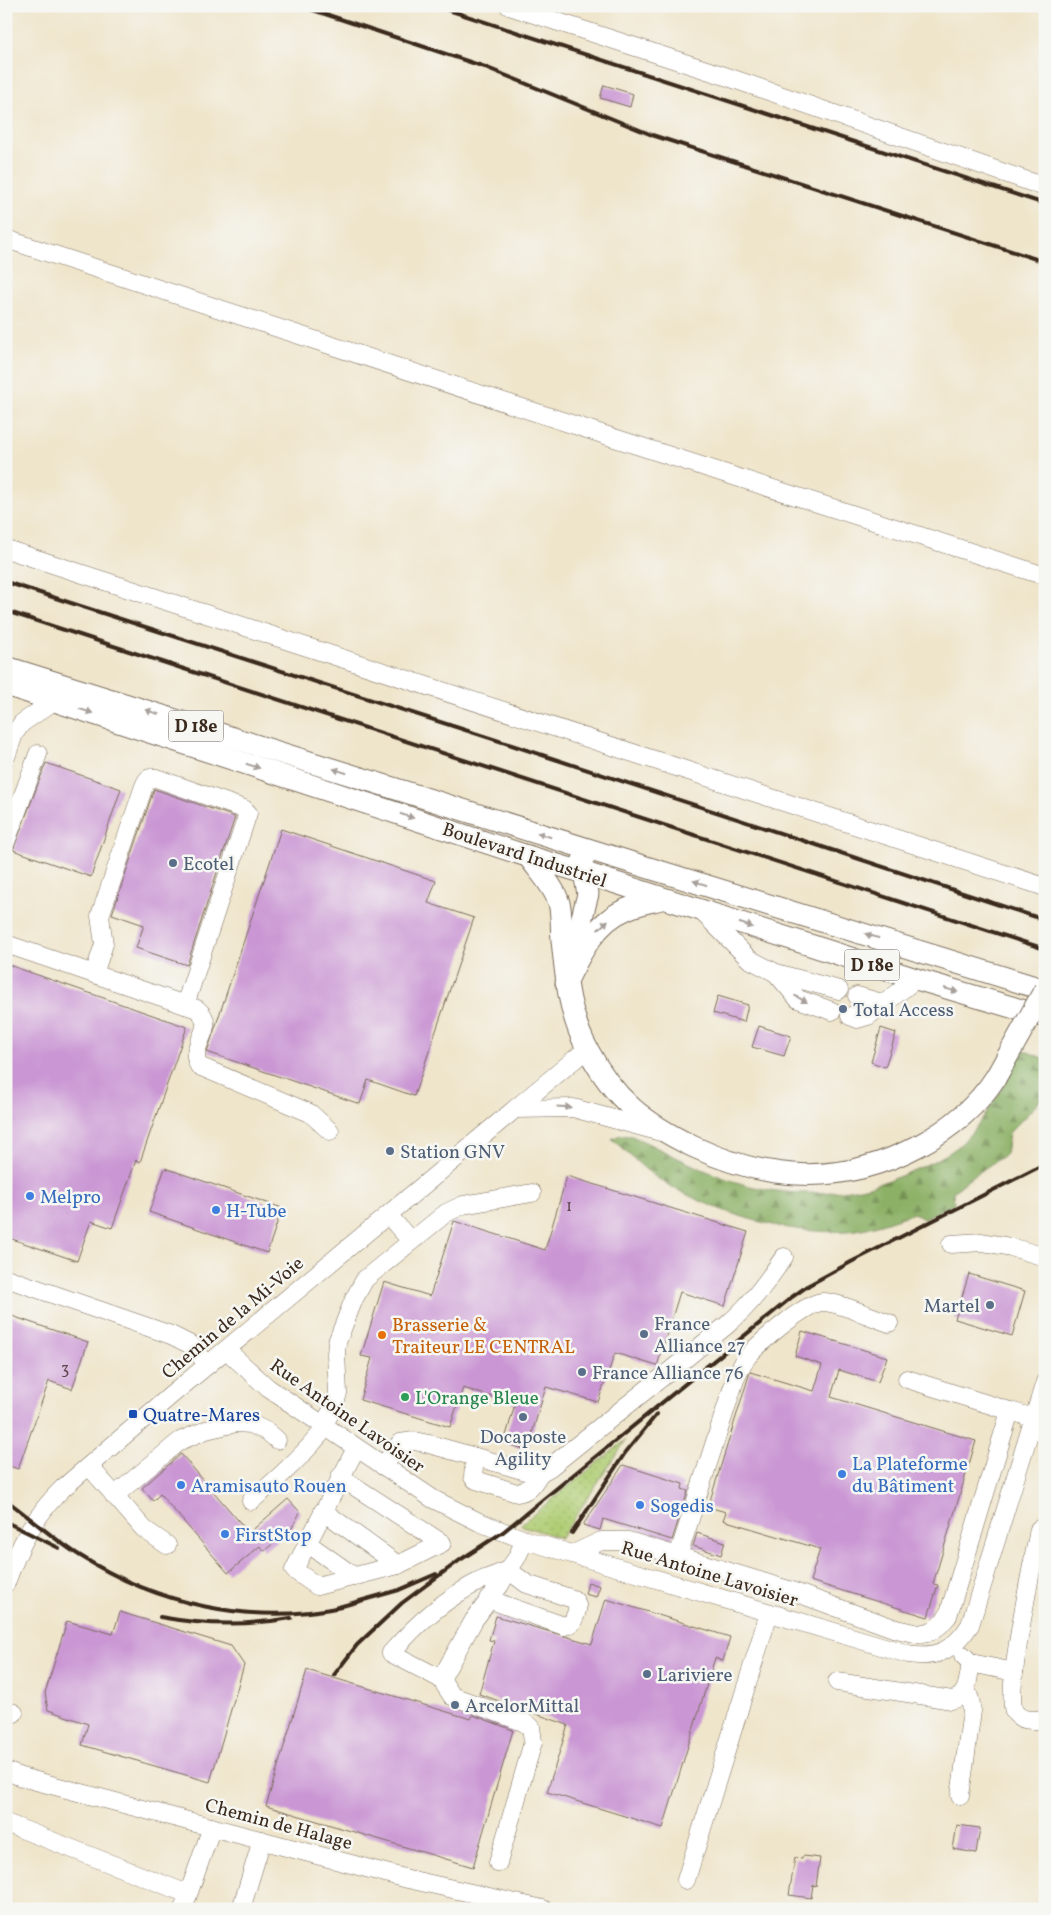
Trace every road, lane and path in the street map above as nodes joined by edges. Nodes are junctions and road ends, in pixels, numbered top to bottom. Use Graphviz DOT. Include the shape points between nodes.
graph roads {
  1 [pos="509,6"];
  2 [pos="1045,187"];
  3 [pos="6,239"];
  4 [pos="6,549"];
  5 [pos="1045,576"];
  6 [pos="6,667"];
  7 [pos="6,685"];
  8 [pos="54,700"];
  9 [pos="38,754"];
  10 [pos="6,757"];
  11 [pos="6,842"];
  12 [pos="579,846"];
  13 [pos="607,855"];
  14 [pos="528,856"];
  15 [pos="585,873"];
  16 [pos="1045,887"];
  17 [pos="662,898"];
  18 [pos="559,902"];
  19 [pos="700,910"];
  20 [pos="6,944"];
  21 [pos="94,974"];
  22 [pos="570,974"];
  23 [pos="776,974"];
  24 [pos="916,979"];
  25 [pos="839,990"];
  26 [pos="1045,990"];
  27 [pos="856,996"];
  28 [pos="885,1004"];
  29 [pos="185,1006"];
  30 [pos="832,1011"];
  31 [pos="850,1016"];
  32 [pos="1045,1017"];
  33 [pos="587,1049"];
  34 [pos="515,1109"];
  35 [pos="330,1131"];
  36 [pos="664,1133"];
  37 [pos="532,1192"];
  38 [pos="388,1215"];
  39 [pos="411,1241"];
  40 [pos="951,1244"];
  41 [pos="784,1257"];
  42 [pos="1045,1257"];
  43 [pos="6,1278"];
  44 [pos="889,1323"];
  45 [pos="228,1349"];
  46 [pos="208,1365"];
  47 [pos="907,1379"];
  48 [pos="1045,1382"];
  49 [pos="1010,1411"];
  50 [pos="1038,1413"];
  51 [pos="325,1426"];
  52 [pos="277,1440"];
  53 [pos="356,1448"];
  54 [pos="89,1466"];
  55 [pos="383,1466"];
  56 [pos="340,1477"];
  57 [pos="114,1496"];
  58 [pos="251,1501"];
  59 [pos="323,1511"];
  60 [pos="1039,1529"];
  61 [pos="525,1540"];
  62 [pos="307,1543"];
  63 [pos="167,1545"];
  64 [pos="573,1554"];
  65 [pos="678,1556"];
  66 [pos="398,1565"];
  67 [pos="508,1570"];
  68 [pos="356,1577"];
  69 [pos="6,1582"];
  70 [pos="488,1599"];
  71 [pos="769,1613"];
  72 [pos="954,1645"];
  73 [pos="971,1663"];
  74 [pos="1014,1672"];
  75 [pos="441,1679"];
  76 [pos="837,1682"];
  77 [pos="966,1689"];
  78 [pos="1045,1720"];
  79 [pos="6,1771"];
  80 [pos="960,1796"];
  81 [pos="6,1823"];
  82 [pos="212,1827"];
  83 [pos="262,1840"];
  84 [pos="498,1863"];
  85 [pos="686,1880"];
  86 [pos="186,1902"];
  87 [pos="241,1909"];
  88 [pos="543,1909"];
  1 -- 2 [label="street" via="722,75"];
  3 -- 5 [label="street"];
  4 -- 16 [label="street"];
  12 -- 6 [label="main road, Boulevard Industriel / D 18e, one-way"];
  7 -- 8 [label="main road, Boulevard Industriel / D 18e"];
  8 -- 10 [label="street" via="22,724 14,734"];
  8 -- 14 [label="main road, Boulevard Industriel / D 18e, one-way"];
  9 -- 11 [label="street"];
  12 -- 13 [label="main road, Boulevard Industriel / D 18e"];
  12 -- 15 [label="main road"];
  13 -- 15 [label="main road"];
  26 -- 13 [label="main road, Boulevard Industriel / D 18e, one-way"];
  14 -- 15 [label="main road, Boulevard Industriel / D 18e"];
  14 -- 18 [label="main road"];
  15 -- 17 [label="main road, Boulevard Industriel / D 18e"];
  15 -- 18 [label="main road"];
  15 -- 22 [label="main road" via="588,894"];
  17 -- 19 [label="main road, Boulevard Industriel / D 18e"];
  22 -- 17 [label="main road, one-way" via="601,926 626,909"];
  18 -- 22 [label="main road"];
  19 -- 23 [label="street" via="749,959"];
  19 -- 24 [label="main road, Boulevard Industriel / D 18e, one-way"];
  20 -- 21 [label="street"];
  21 -- 29 [label="street"];
  21 -- 29 [label="street" via="104,944 100,916 147,779 156,778 244,808 248,813"];
  22 -- 33 [label="main road" via="577,1024"];
  23 -- 25 [label="street"];
  23 -- 30 [label="street, one-way" via="798,999"];
  24 -- 28 [label="street"];
  24 -- 32 [label="main road, Boulevard Industriel / D 18e, one-way"];
  26 -- 36 [label="main road, bridge" via="996,1077 972,1108 934,1138 887,1162 829,1175 766,1172 733,1164"];
  27 -- 28 [label="street"];
  28 -- 31 [label="street" via="864,1019"];
  29 -- 35 [label="street" via="198,1010 206,1020 195,1058 199,1066 310,1113"];
  33 -- 34 [label="street, Chemin de la Mi-Voie"];
  33 -- 36 [label="main road" via="628,1106"];
  34 -- 36 [label="street, one-way" via="573,1108"];
  34 -- 38 [label="street, Chemin de la Mi-Voie"];
  37 -- 39 [label="street" via="463,1205 446,1213"];
  38 -- 39 [label="street"];
  38 -- 45 [label="street, Chemin de la Mi-Voie"];
  39 -- 51 [label="street" via="365,1280 354,1299 337,1342 337,1399"];
  40 -- 42 [label="street" via="982,1242"];
  41 -- 55 [label="street" via="747,1307 540,1473 528,1490 517,1493 476,1480 473,1477 475,1457 414,1441 395,1448"];
  43 -- 46 [label="street" via="178,1338 191,1345"];
  44 -- 65 [label="street" via="822,1302 808,1307 755,1348 735,1380"];
  45 -- 46 [label="street, Chemin de la Mi-Voie"];
  45 -- 51 [label="street, Rue Antoine Lavoisier" via="255,1378"];
  46 -- 54 [label="street, Chemin de la Mi-Voie"];
  47 -- 49 [label="street"];
  48 -- 50 [label="street, Rue Antoine Lavoisier"];
  49 -- 50 [label="street"];
  49 -- 65 [label="street" via="948,1616 932,1630 918,1634 896,1629 789,1590"];
  50 -- 72 [label="street, Rue Antoine Lavoisier" via="970,1625"];
  51 -- 53 [label="street, Rue Antoine Lavoisier"];
  51 -- 58 [label="street" via="305,1453"];
  52 -- 57 [label="street" via="251,1424 236,1423 206,1430 180,1441"];
  53 -- 55 [label="street, Rue Antoine Lavoisier"];
  53 -- 56 [label="street"];
  54 -- 57 [label="street"];
  54 -- 69 [label="street, Chemin de la Mi-Voie" via="48,1502 22,1542"];
  55 -- 61 [label="street, Rue Antoine Lavoisier" via="433,1499 478,1522"];
  56 -- 59 [label="street"];
  56 -- 66 [label="street" via="442,1543"];
  57 -- 63 [label="street" via="144,1529"];
  59 -- 62 [label="street"];
  59 -- 66 [label="street"];
  60 -- 74 [label="street"];
  61 -- 64 [label="street, Rue Antoine Lavoisier"];
  61 -- 67 [label="street"];
  62 -- 68 [label="street"];
  62 -- 68 [label="street" via="294,1570 317,1586"];
  64 -- 65 [label="street" via="602,1541 614,1540"];
  64 -- 71 [label="street, Rue Antoine Lavoisier"];
  66 -- 68 [label="street"];
  67 -- 70 [label="street"];
  67 -- 70 [label="street" via="527,1584 577,1602 572,1623 564,1626"];
  67 -- 75 [label="street" via="481,1581 434,1610 391,1653"];
  70 -- 75 [label="street"];
  71 -- 72 [label="street, Rue Antoine Lavoisier" via="921,1657 933,1656"];
  71 -- 85 [label="street"];
  72 -- 73 [label="street"];
  73 -- 74 [label="street"];
  73 -- 77 [label="street"];
  74 -- 78 [label="street" via="1014,1712 1024,1719"];
  75 -- 84 [label="street" via="452,1696 531,1727 530,1756"];
  76 -- 77 [label="street" via="952,1700 959,1699"];
  77 -- 80 [label="street" via="972,1711"];
  79 -- 82 [label="street, Chemin de Halage"];
  81 -- 86 [label="street"];
  82 -- 83 [label="street, Chemin de Halage"];
  82 -- 86 [label="street"];
  83 -- 87 [label="street"];
  83 -- 88 [label="street, Chemin de Halage" via="408,1879"];
}
